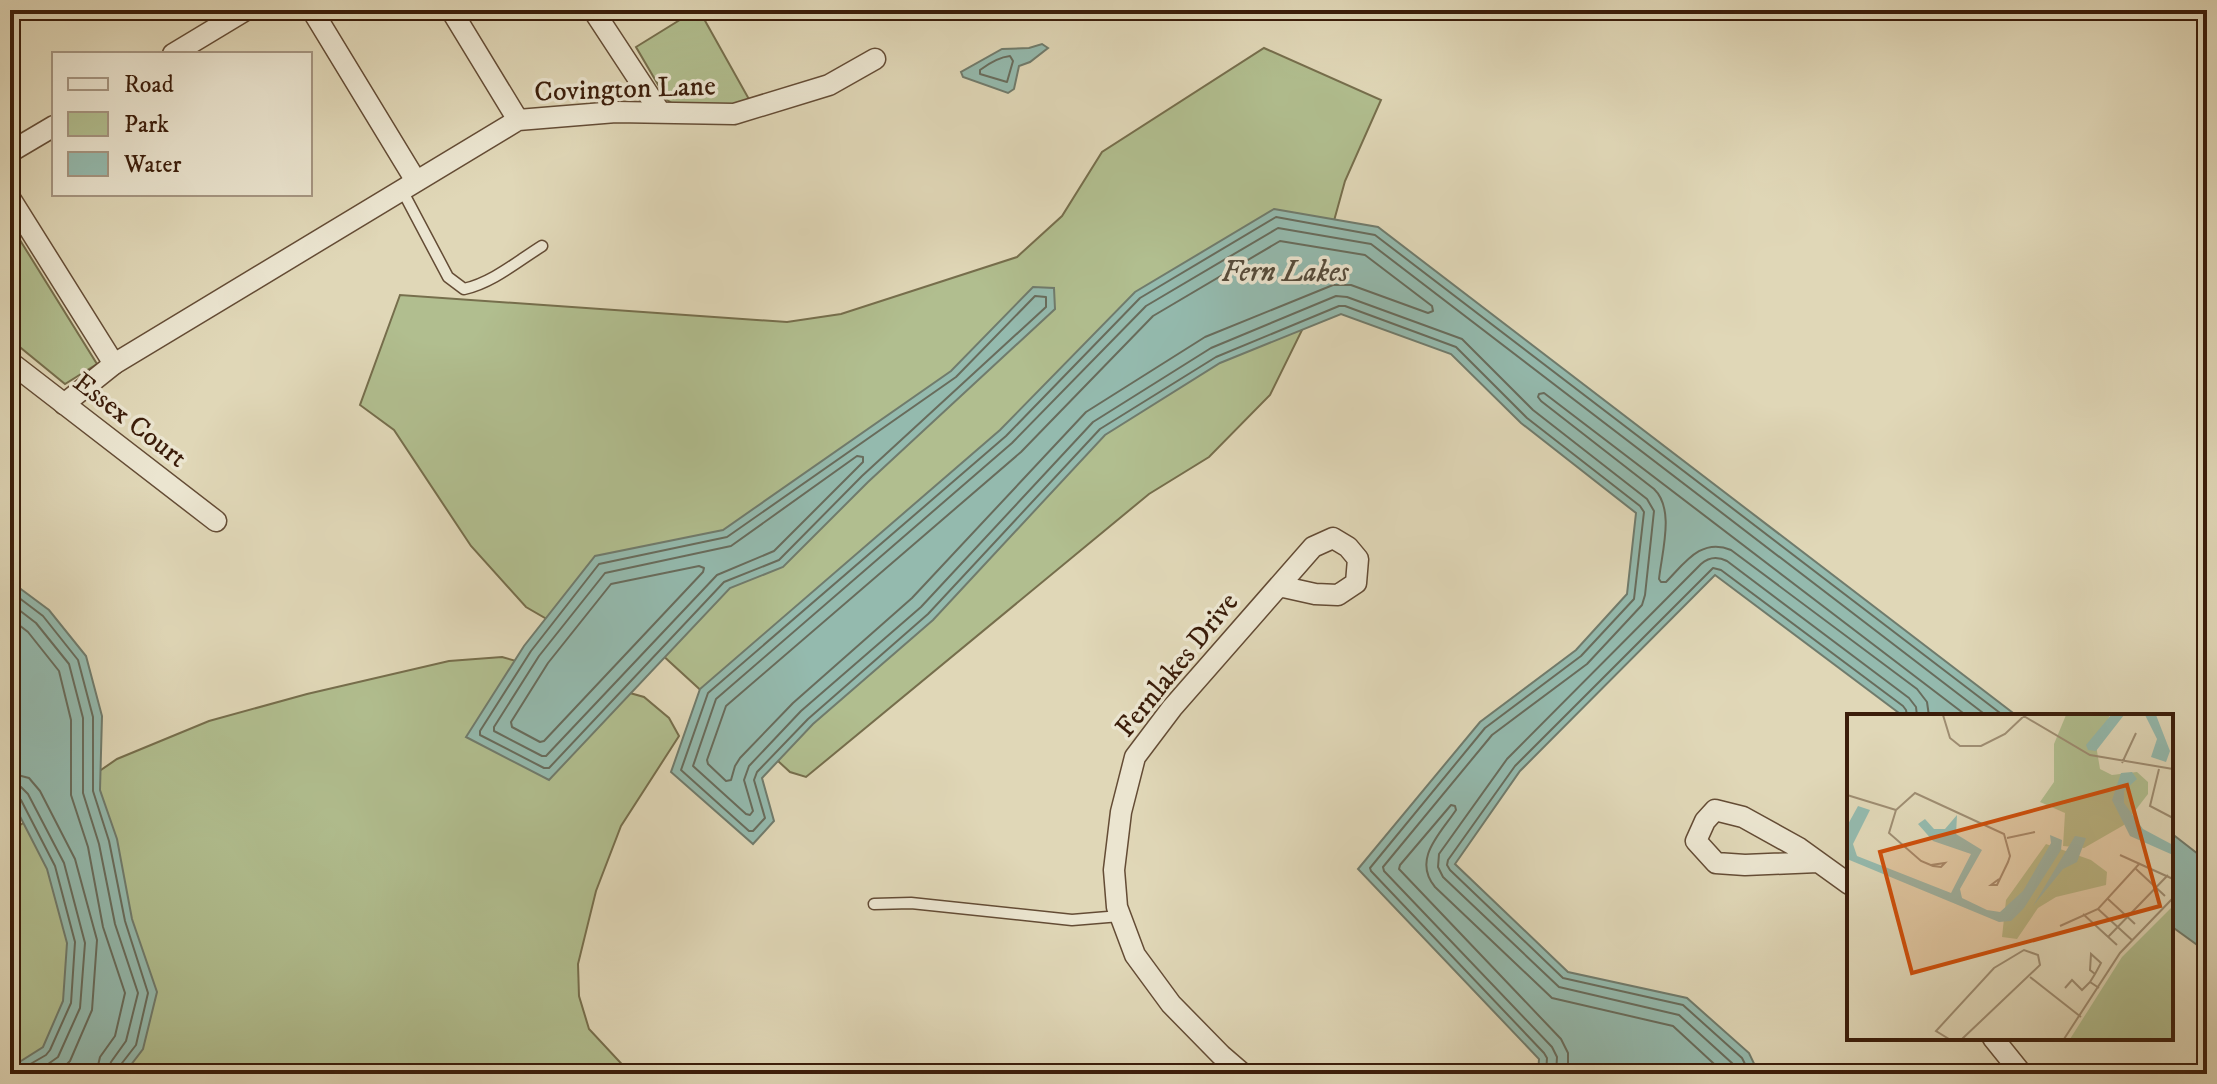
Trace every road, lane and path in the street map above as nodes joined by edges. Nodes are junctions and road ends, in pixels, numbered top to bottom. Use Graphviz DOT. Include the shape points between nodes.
graph roads {
  1 [pos="246,10"];
  2 [pos="312,10"];
  3 [pos="451,10"];
  4 [pos="593,10"];
  5 [pos="176,52"];
  6 [pos="875,59"];
  7 [pos="660,112"];
  8 [pos="518,120"];
  9 [pos="52,127"];
  10 [pos="10,152"];
  11 [pos="409,185"];
  12 [pos="10,198"];
  13 [pos="542,246"];
  14 [pos="10,362"];
  15 [pos="114,364"];
  16 [pos="64,404"];
  17 [pos="216,521"];
  18 [pos="1279,586"];
  19 [pos="1818,862"];
  20 [pos="1847,883"];
  21 [pos="874,904"];
  22 [pos="1120,916"];
  23 [pos="1995,1040"];
  24 [pos="1243,1074"];
  25 [pos="2022,1074"];
  1 -- 5 [label="street"];
  2 -- 11 [label="street"];
  3 -- 8 [label="street"];
  4 -- 7 [label="street"];
  6 -- 7 [label="street, Covington Lane" via="829,85 734,114"];
  7 -- 8 [label="street, Covington Lane"];
  8 -- 11 [label="street, Covington Lane"];
  9 -- 10 [label="street"];
  11 -- 13 [label="lane" via="448,277 464,289"];
  11 -- 15 [label="street, Covington Lane"];
  12 -- 15 [label="street"];
  14 -- 16 [label="street, Essex Court"];
  15 -- 16 [label="street, Covington Lane"];
  16 -- 17 [label="street, Essex Court"];
  18 -- 22 [label="street, Fernlakes Drive" via="1135,757 1114,870"];
  19 -- 19 [label="street" via="1716,863 1696,841 1715,810 1743,817"];
  19 -- 20 [label="street"];
  21 -- 22 [label="lane" via="1072,920"];
  22 -- 24 [label="street, Fernlakes Drive" via="1135,955 1171,1004"];
  23 -- 25 [label="street"];
}
